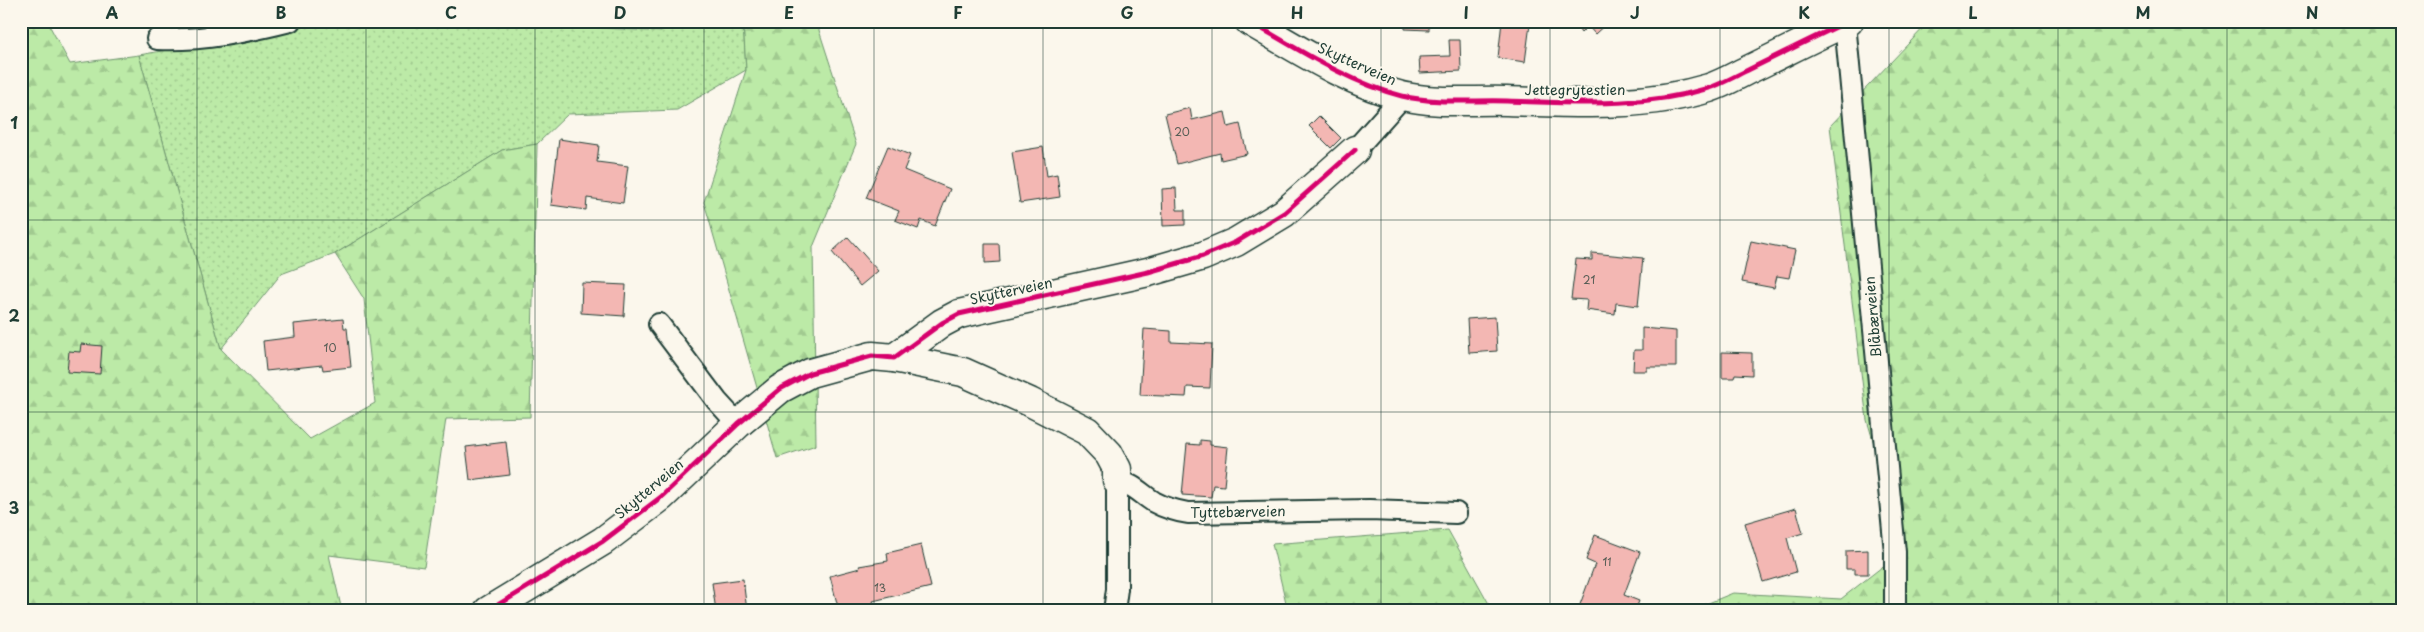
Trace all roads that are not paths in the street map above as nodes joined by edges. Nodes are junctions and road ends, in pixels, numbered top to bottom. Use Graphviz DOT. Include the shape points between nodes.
graph roads {
  1 [pos="290,21"];
  2 [pos="1249,21"];
  3 [pos="1847,22"];
  4 [pos="157,39"];
  5 [pos="1403,96"];
  6 [pos="1355,150"];
  7 [pos="659,324"];
  8 [pos="894,358"];
  9 [pos="738,424"];
  10 [pos="1117,480"];
  11 [pos="1456,513"];
  12 [pos="488,611"];
  13 [pos="1114,611"];
  14 [pos="1895,611"];
  1 -- 4 [label="lane" via="188,41"];
  2 -- 5 [label="street, Skytterveien" via="1313,58"];
  3 -- 5 [label="street, Jettegrytestien" via="1712,87 1676,97 1617,104 1573,104 1456,101"];
  3 -- 14 [label="lane, Blåbærveien" via="1895,552"];
  5 -- 6 [label="lane, Skytterveien"];
  6 -- 8 [label="street, Skytterveien" via="1284,212 1236,242 1203,256 1148,272 959,314"];
  7 -- 9 [label="lane"];
  8 -- 9 [label="street, Skytterveien" via="872,356 810,373 780,389"];
  8 -- 10 [label="street" via="963,372 1087,431 1109,454 1117,469"];
  9 -- 12 [label="street, Skytterveien" via="661,497 618,530"];
  10 -- 11 [label="lane, Tyttebærveien" via="1131,484 1156,503 1188,514 1369,510"];
  10 -- 13 [label="lane"];
}
